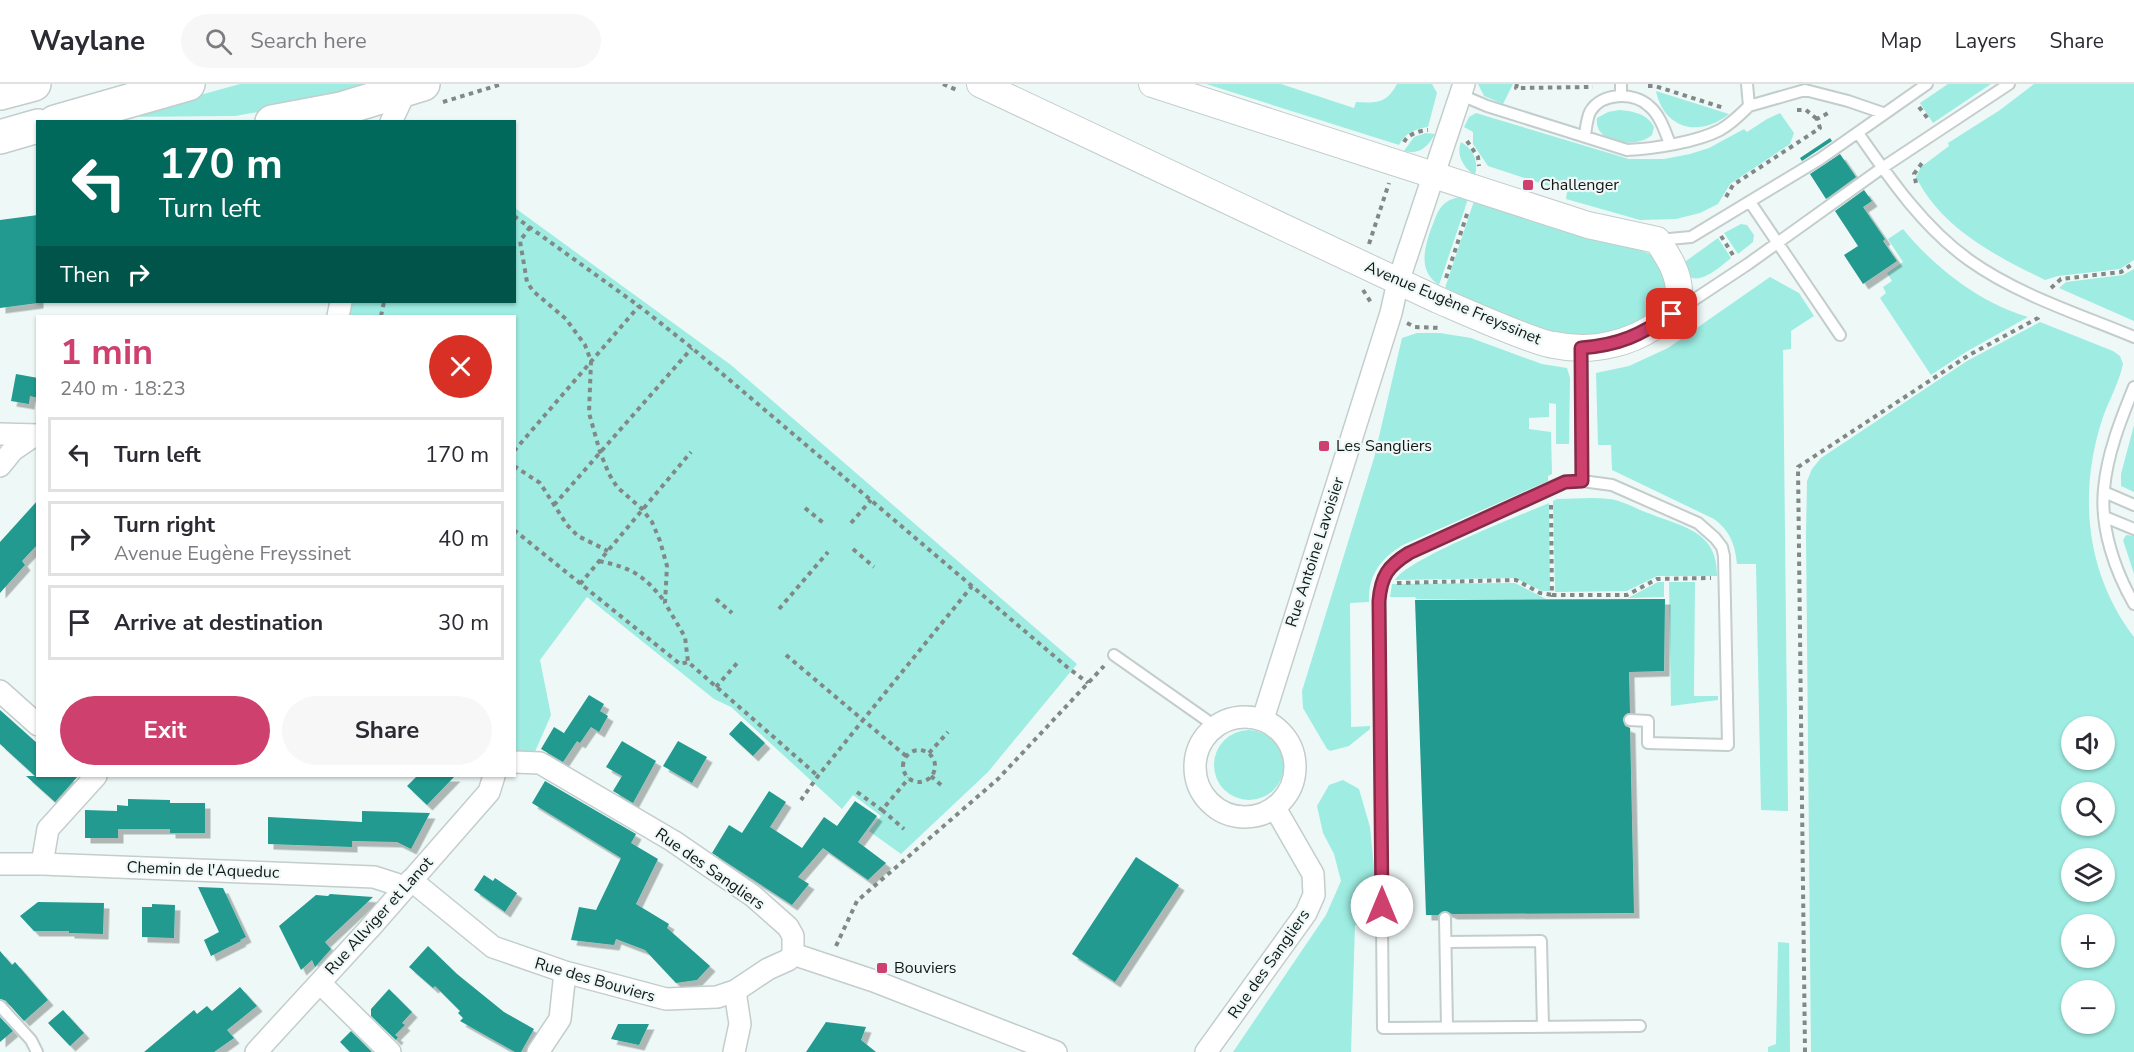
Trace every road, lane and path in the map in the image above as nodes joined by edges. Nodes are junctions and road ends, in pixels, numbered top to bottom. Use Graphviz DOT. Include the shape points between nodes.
graph roads {
  1 [pos="34,84"];
  2 [pos="188,84"];
  3 [pos="502,84"];
  4 [pos="980,84"];
  5 [pos="1152,84"];
  6 [pos="1517,84"];
  7 [pos="1747,84"];
  8 [pos="1927,84"];
  9 [pos="2009,84"];
  10 [pos="1462,89"];
  11 [pos="1621,89"];
  12 [pos="0,93"];
  13 [pos="423,93"];
  14 [pos="1911,95"];
  15 [pos="1848,101"];
  16 [pos="1749,106"];
  17 [pos="1792,109"];
  18 [pos="1883,113"];
  19 [pos="353,115"];
  20 [pos="1737,118"];
  21 [pos="1817,119"];
  22 [pos="61,120"];
  23 [pos="295,120"];
  24 [pos="394,120"];
  25 [pos="36,127"];
  26 [pos="1937,132"];
  27 [pos="1858,134"];
  28 [pos="1585,135"];
  29 [pos="0,137"];
  30 [pos="36,141"];
  31 [pos="1670,144"];
  32 [pos="0,148"];
  33 [pos="1927,159"];
  34 [pos="1882,168"];
  35 [pos="1435,175"];
  36 [pos="1922,192"];
  37 [pos="1750,202"];
  38 [pos="516,217"];
  39 [pos="1713,225"];
  40 [pos="530,227"];
  41 [pos="1657,240"];
  42 [pos="517,241"];
  43 [pos="1776,242"];
  44 [pos="2134,263"];
  45 [pos="1742,268"];
  46 [pos="1398,282"];
  47 [pos="2042,282"];
  48 [pos="2052,287"];
  49 [pos="2061,291"];
  50 [pos="2046,300"];
  51 [pos="639,306"];
  52 [pos="1672,314"];
  53 [pos="1840,335"];
  54 [pos="2134,337"];
  55 [pos="692,348"];
  56 [pos="1581,348"];
  57 [pos="591,361"];
  58 [pos="2134,387"];
  59 [pos="0,434"];
  60 [pos="36,435"];
  61 [pos="516,449"];
  62 [pos="600,452"];
  63 [pos="691,452"];
  64 [pos="0,466"];
  65 [pos="516,467"];
  66 [pos="1582,481"];
  67 [pos="1550,489"];
  68 [pos="2104,492"];
  69 [pos="871,500"];
  70 [pos="2134,505"];
  71 [pos="554,506"];
  72 [pos="805,508"];
  73 [pos="642,509"];
  74 [pos="2105,517"];
  75 [pos="851,523"];
  76 [pos="826,525"];
  77 [pos="2134,529"];
  78 [pos="516,532"];
  79 [pos="853,549"];
  80 [pos="608,551"];
  81 [pos="828,552"];
  82 [pos="599,561"];
  83 [pos="874,567"];
  84 [pos="1724,578"];
  85 [pos="1381,583"];
  86 [pos="580,584"];
  87 [pos="972,586"];
  88 [pos="1552,595"];
  89 [pos="716,599"];
  90 [pos="666,603"];
  91 [pos="2134,604"];
  92 [pos="778,609"];
  93 [pos="732,613"];
  94 [pos="786,655"];
  95 [pos="1114,655"];
  96 [pos="739,661"];
  97 [pos="688,662"];
  98 [pos="1088,683"];
  99 [pos="716,687"];
  100 [pos="0,691"];
  101 [pos="1263,719"];
  102 [pos="863,720"];
  103 [pos="1630,720"];
  104 [pos="36,723"];
  105 [pos="1215,726"];
  106 [pos="948,732"];
  107 [pos="929,753"];
  108 [pos="906,756"];
  109 [pos="516,762"];
  110 [pos="818,776"];
  111 [pos="932,776"];
  112 [pos="94,777"];
  113 [pos="494,777"];
  114 [pos="909,778"];
  115 [pos="942,786"];
  116 [pos="857,792"];
  117 [pos="801,800"];
  118 [pos="1275,808"];
  119 [pos="882,810"];
  120 [pos="904,829"];
  121 [pos="0,864"];
  122 [pos="42,864"];
  123 [pos="408,883"];
  124 [pos="1445,918"];
  125 [pos="1446,942"];
  126 [pos="793,954"];
  127 [pos="828,966"];
  128 [pos="565,972"];
  129 [pos="320,983"];
  130 [pos="735,991"];
  131 [pos="0,1005"];
  132 [pos="1641,1026"];
  133 [pos="1447,1027"];
  134 [pos="1543,1027"];
  135 [pos="37,1052"];
  136 [pos="256,1052"];
  137 [pos="390,1052"];
  138 [pos="538,1052"];
  139 [pos="734,1052"];
  140 [pos="1056,1052"];
  141 [pos="1206,1052"];
  142 [pos="1805,1052"];
  1 -- 12 [label="main road"];
  2 -- 22 [label="main road"];
  3 -- 13 [label="path"];
  4 -- 46 [label="street, Avenue Eugène Freyssinet"];
  5 -- 35 [label="street"];
  6 -- 11 [label="path" via="1516,88"];
  7 -- 16 [label="lane"];
  8 -- 14 [label="lane"];
  9 -- 26 [label="lane"];
  10 -- 28 [label="lane" via="1487,106"];
  10 -- 35 [label="street, Rue Antoine Lavoisier"];
  11 -- 20 [label="path" via="1655,86 1729,110"];
  11 -- 28 [label="lane" via="1600,100 1590,112"];
  11 -- 31 [label="lane" via="1651,107"];
  13 -- 19 [label="main road"];
  13 -- 24 [label="street"];
  14 -- 18 [label="lane"];
  14 -- 26 [label="path"];
  15 -- 16 [label="lane" via="1805,90"];
  15 -- 18 [label="lane"];
  15 -- 21 [label="path"];
  16 -- 20 [label="lane"];
  17 -- 21 [label="path" via="1806,111"];
  18 -- 27 [label="lane"];
  19 -- 23 [label="main road"];
  20 -- 31 [label="lane" via="1706,136"];
  21 -- 39 [label="path" via="1820,128 1733,185 1721,205 1705,213"];
  25 -- 29 [label="main road"];
  26 -- 34 [label="lane"];
  27 -- 34 [label="lane"];
  27 -- 37 [label="lane"];
  28 -- 31 [label="lane" via="1628,150"];
  30 -- 32 [label="main road"];
  33 -- 36 [label="path" via="1914,174"];
  34 -- 43 [label="lane"];
  34 -- 50 [label="lane" via="1928,224 1969,259 2015,287"];
  35 -- 41 [label="street" via="1588,225"];
  35 -- 46 [label="street, Rue Antoine Lavoisier"];
  37 -- 39 [label="lane"];
  37 -- 43 [label="lane"];
  38 -- 40 [label="path"];
  39 -- 41 [label="lane" via="1691,237"];
  39 -- 45 [label="path"];
  40 -- 42 [label="path"];
  40 -- 51 [label="path"];
  41 -- 52 [label="street" via="1676,274 1679,295"];
  42 -- 57 [label="path" via="527,282 577,332"];
  43 -- 45 [label="lane"];
  43 -- 53 [label="lane"];
  44 -- 48 [label="path" via="2121,272 2061,279"];
  45 -- 52 [label="lane"];
  46 -- 56 [label="street, Avenue Eugène Freyssinet" via="1515,332 1552,345"];
  46 -- 101 [label="street, Rue Antoine Lavoisier"];
  47 -- 48 [label="path"];
  48 -- 49 [label="path"];
  48 -- 50 [label="path"];
  50 -- 54 [label="lane"];
  50 -- 142 [label="path" via="2038,318 1968,355 1798,467"];
  51 -- 55 [label="path"];
  51 -- 57 [label="path"];
  52 -- 56 [label="street, Avenue Eugène Freyssinet" via="1614,344"];
  55 -- 62 [label="path"];
  55 -- 69 [label="path"];
  56 -- 66 [label="lane"];
  57 -- 61 [label="path"];
  57 -- 62 [label="path" via="589,413"];
  58 -- 68 [label="lane" via="2113,445"];
  59 -- 60 [label="street"];
  60 -- 64 [label="street" via="13,450"];
  62 -- 71 [label="path"];
  62 -- 73 [label="path" via="617,487"];
  63 -- 73 [label="path"];
  65 -- 71 [label="path" via="540,483"];
  66 -- 67 [label="lane" via="1565,482"];
  66 -- 84 [label="lane" via="1612,485 1698,523 1722,547"];
  67 -- 85 [label="lane" via="1409,553 1388,570"];
  67 -- 88 [label="path"];
  68 -- 70 [label="lane"];
  68 -- 74 [label="lane"];
  69 -- 75 [label="path"];
  69 -- 87 [label="path"];
  71 -- 80 [label="path" via="578,536"];
  72 -- 76 [label="path"];
  73 -- 80 [label="path"];
  73 -- 90 [label="path" via="652,522 667,566"];
  74 -- 77 [label="lane"];
  74 -- 91 [label="lane" via="2115,565"];
  78 -- 86 [label="path"];
  79 -- 83 [label="path"];
  80 -- 82 [label="path"];
  81 -- 92 [label="path"];
  82 -- 86 [label="path"];
  82 -- 90 [label="path" via="637,573"];
  84 -- 88 [label="path" via="1657,579 1627,595"];
  84 -- 103 [label="lane" via="1728,745 1648,743 1648,722"];
  85 -- 88 [label="path" via="1516,580"];
  85 -- 133 [label="lane" via="1383,1028"];
  86 -- 97 [label="path" via="680,664"];
  87 -- 98 [label="path"];
  87 -- 102 [label="path"];
  89 -- 93 [label="path"];
  90 -- 97 [label="path" via="685,637"];
  94 -- 102 [label="path"];
  95 -- 98 [label="path"];
  95 -- 105 [label="lane"];
  96 -- 99 [label="path"];
  97 -- 99 [label="path"];
  98 -- 127 [label="path" via="998,779 857,901"];
  99 -- 110 [label="path"];
  100 -- 104 [label="street"];
  101 -- 105 [label="street" via="1238,717"];
  101 -- 118 [label="street" via="1287,738 1294,752 1293,783"];
  102 -- 108 [label="path"];
  102 -- 110 [label="path"];
  105 -- 118 [label="street" via="1196,755 1195,772 1210,803 1225,813 1242,817 1259,816"];
  106 -- 107 [label="path"];
  107 -- 108 [label="path" via="915,751"];
  107 -- 111 [label="path" via="935,762"];
  108 -- 114 [label="path" via="903,765"];
  109 -- 126 [label="street, Rue des Sangliers" via="540,763 673,841 745,889 788,927 793,936"];
  110 -- 117 [label="path"];
  111 -- 114 [label="path" via="918,782"];
  111 -- 115 [label="path"];
  112 -- 122 [label="street" via="48,829"];
  113 -- 123 [label="street, Rue Allviger et Lanot" via="489,792"];
  114 -- 119 [label="path"];
  116 -- 119 [label="path"];
  118 -- 141 [label="street, Rue des Sangliers" via="1313,874 1314,895 1306,913"];
  119 -- 120 [label="path"];
  121 -- 122 [label="street, Chemin de l'Aqueduc"];
  122 -- 123 [label="street, Chemin de l'Aqueduc" via="374,877"];
  123 -- 128 [label="street, Rue des Bouviers" via="493,947"];
  123 -- 129 [label="street, Rue Allviger et Lanot"];
  124 -- 125 [label="lane"];
  125 -- 133 [label="lane"];
  125 -- 134 [label="lane" via="1541,941"];
  126 -- 127 [label="street"];
  126 -- 130 [label="street, Rue des Bouviers"];
  127 -- 140 [label="street"];
  128 -- 130 [label="street, Rue des Bouviers" via="666,999 717,997"];
  128 -- 138 [label="street" via="560,1019"];
  129 -- 136 [label="street, Rue Allviger et Lanot"];
  129 -- 137 [label="street"];
  130 -- 139 [label="street" via="740,1024"];
  131 -- 135 [label="lane"];
  132 -- 134 [label="lane"];
  133 -- 134 [label="lane"];
}
